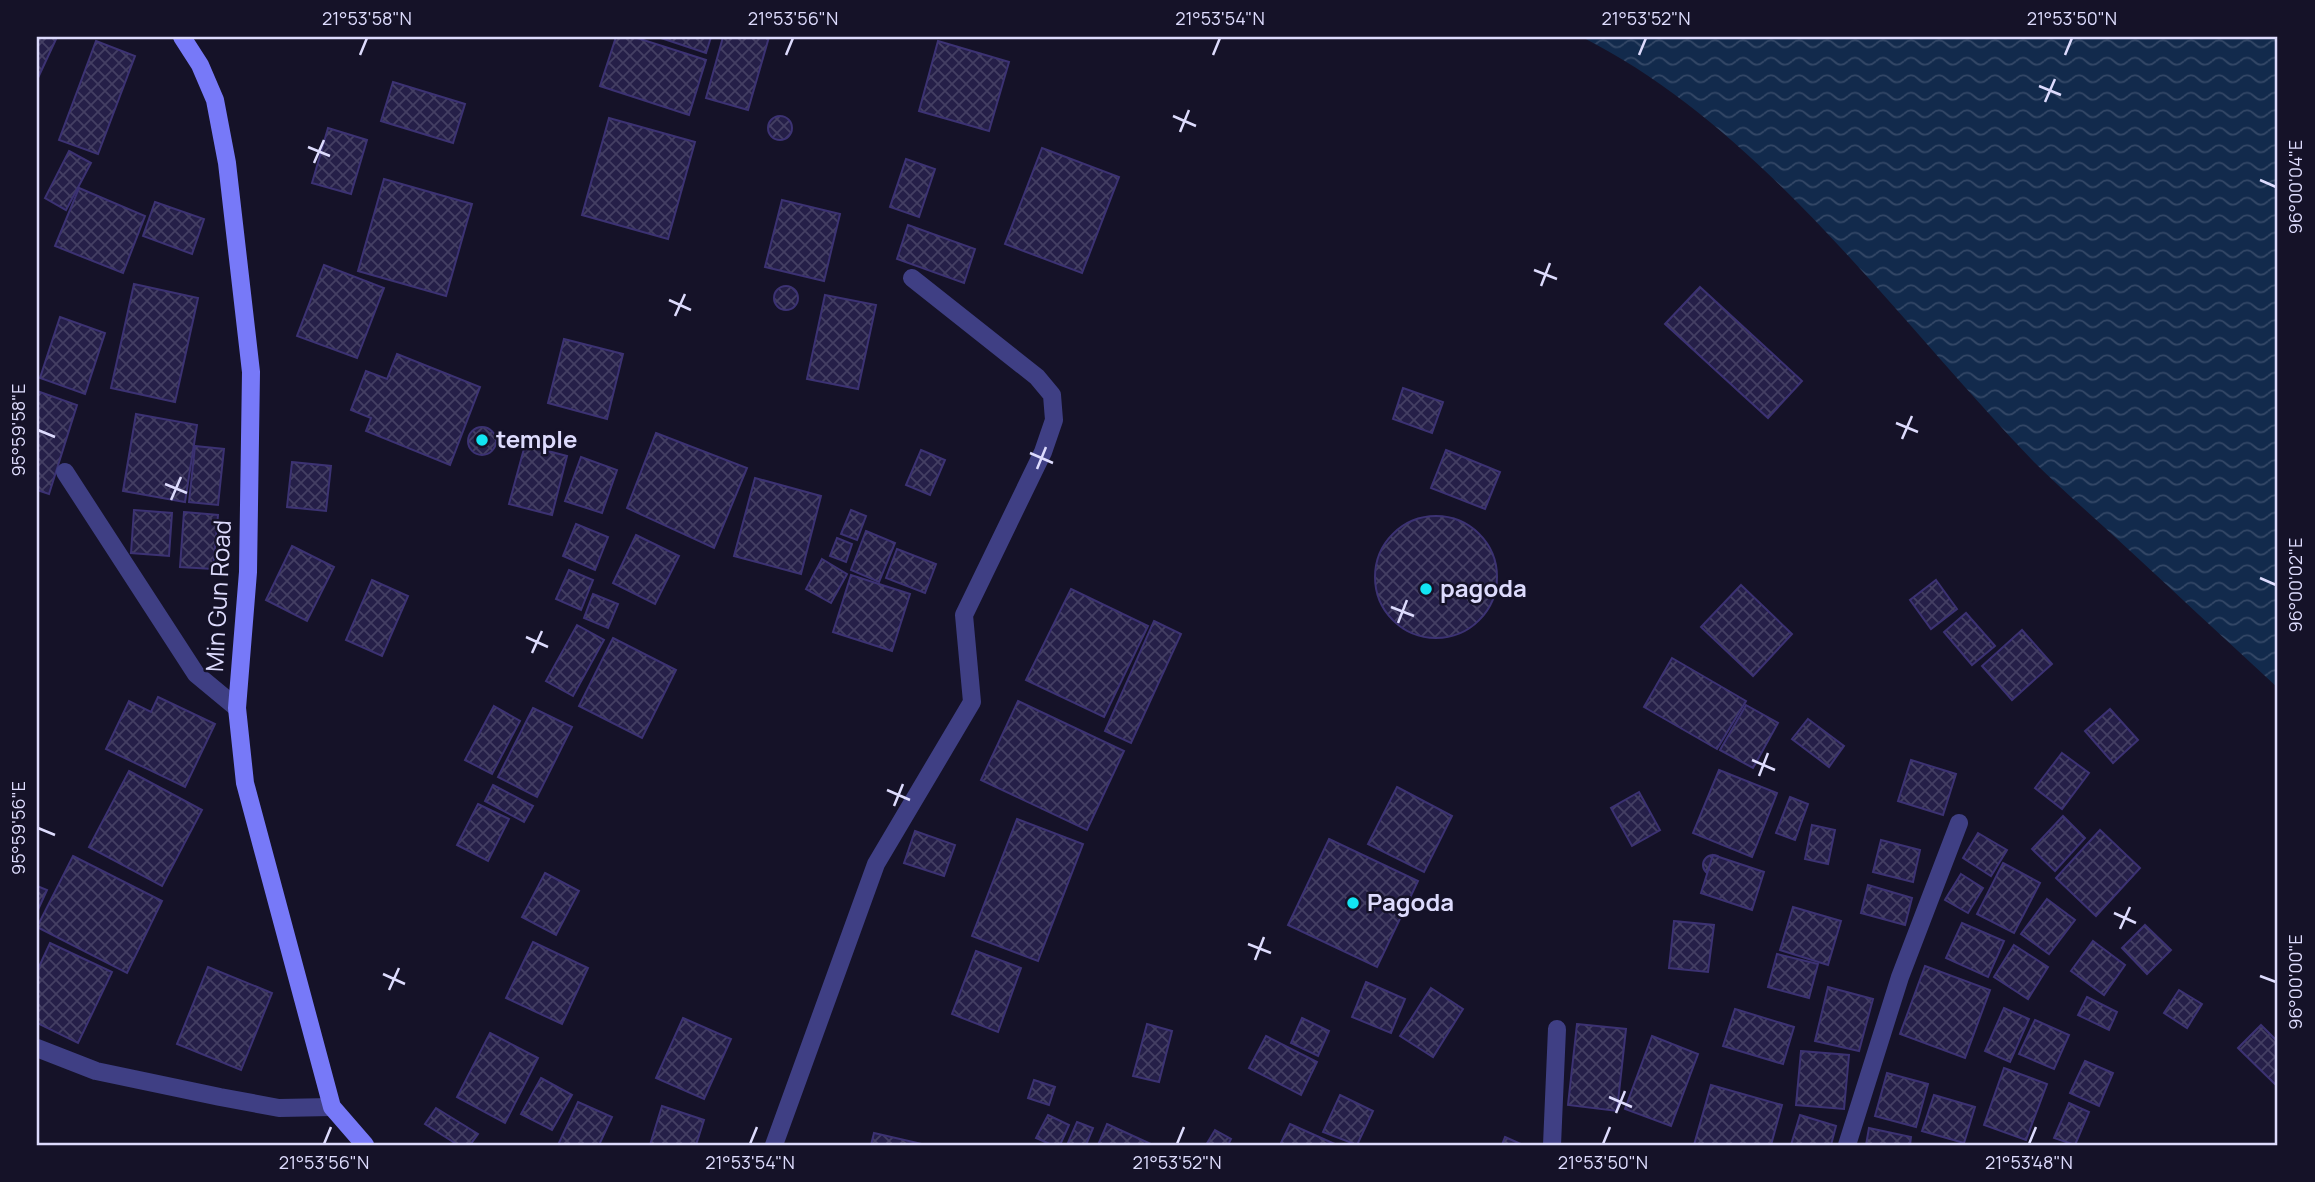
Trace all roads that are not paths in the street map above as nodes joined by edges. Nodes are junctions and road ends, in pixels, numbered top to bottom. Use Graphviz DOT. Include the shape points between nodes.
graph roads {
  1 [pos="182,37"];
  2 [pos="912,278"];
  3 [pos="65,472"];
  4 [pos="237,708"];
  5 [pos="1959,823"];
  6 [pos="1557,1029"];
  7 [pos="37,1048"];
  8 [pos="332,1107"];
  9 [pos="365,1145"];
  10 [pos="774,1145"];
  11 [pos="1552,1145"];
  12 [pos="1847,1145"];
  1 -- 4 [label="street, Min Gun Road" via="215,100 227,163 251,372 248,572"];
  2 -- 10 [label="street" via="1037,377 1052,394 1054,421 964,615 972,702 876,864"];
  3 -- 4 [label="street" via="196,674"];
  4 -- 8 [label="street, Min Gun Road" via="245,783"];
  5 -- 12 [label="street" via="1900,977"];
  6 -- 11 [label="street"];
  7 -- 8 [label="street" via="96,1071 220,1097 279,1108"];
  8 -- 9 [label="street, Min Gun Road"];
}
